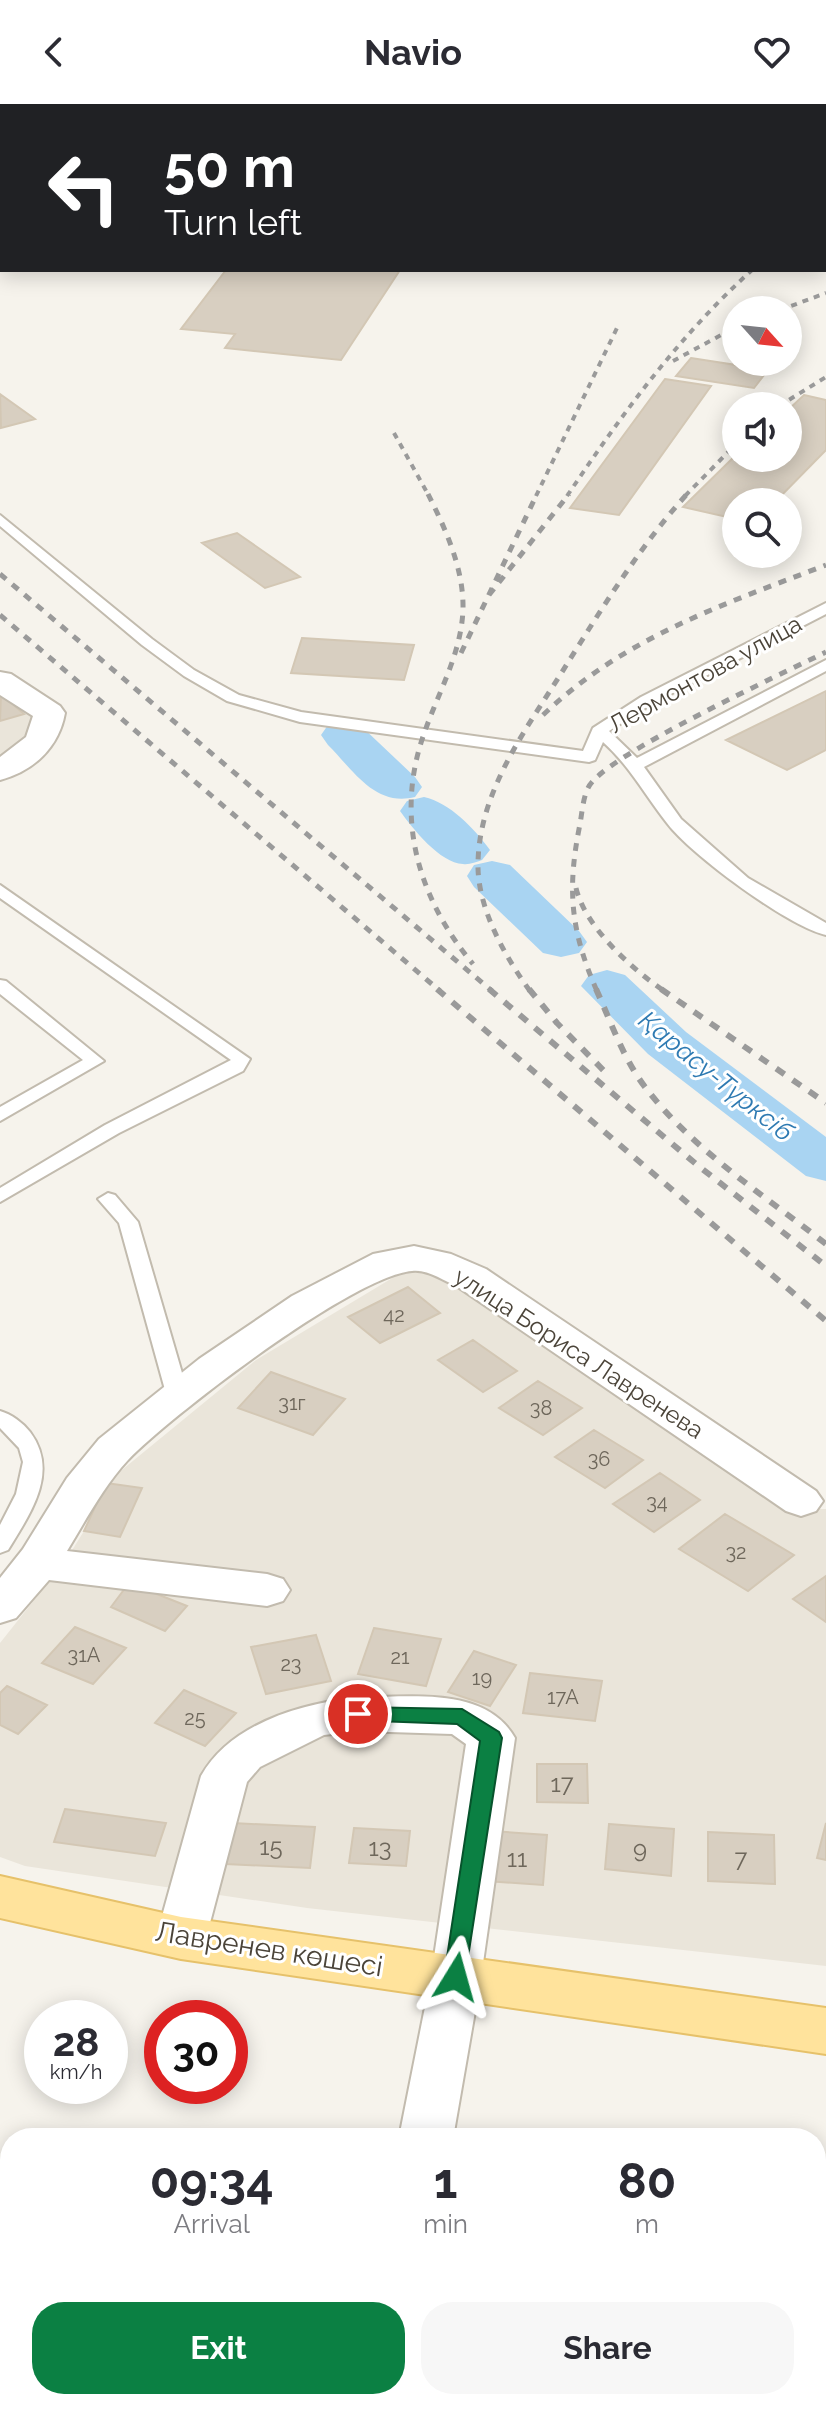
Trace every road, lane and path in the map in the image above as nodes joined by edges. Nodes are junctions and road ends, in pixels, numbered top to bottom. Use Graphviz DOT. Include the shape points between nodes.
graph roads {
  1 [pos="0,519"];
  2 [pos="826,608"];
  3 [pos="826,665"];
  4 [pos="0,681"];
  5 [pos="599,731"];
  6 [pos="634,766"];
  7 [pos="0,770"];
  8 [pos="0,890"];
  9 [pos="826,930"];
  10 [pos="0,985"];
  11 [pos="0,1115"];
  12 [pos="0,1196"];
  13 [pos="108,1199"];
  14 [pos="178,1397"];
  15 [pos="0,1418"];
  16 [pos="801,1501"];
  17 [pos="19,1554"];
  18 [pos="267,1590"];
  19 [pos="0,1607"];
  20 [pos="0,1897"];
  21 [pos="181,1938"];
  22 [pos="456,1977"];
  23 [pos="826,2031"];
  24 [pos="428,2128"];
  1 -- 5 [label="lane" via="147,642 233,698 300,717 589,757"];
  2 -- 5 [label="lane, Лермонтова улица" via="647,700"];
  3 -- 6 [label="lane"];
  4 -- 7 [label="street" via="49,713 46,734 28,755"];
  5 -- 6 [label="lane, Лермонтова улица"];
  6 -- 9 [label="lane, Лермонтова улица" via="675,823 742,882"];
  8 -- 12 [label="lane" via="241,1059 236,1067 112,1129"];
  10 -- 11 [label="lane" via="95,1061"];
  13 -- 14 [label="lane" via="128,1222"];
  14 -- 16 [label="street, улица Бориса Лавренева" via="345,1280 412,1257 472,1278"];
  14 -- 17 [label="street, улица Бориса Лавренева" via="106,1459"];
  15 -- 17 [label="lane" via="33,1449 34,1482"];
  17 -- 18 [label="street"];
  17 -- 19 [label="street, улица Бориса Лавренева"];
  20 -- 21 [label="main road, Лавренев көшесі"];
  21 -- 22 [label="main road, Лавренев көшесі"];
  21 -- 22 [label="street" via="225,1776 243,1755 315,1719 358,1714 462,1717 491,1738"];
  22 -- 23 [label="main road, Лавренев көшесі"];
  22 -- 24 [label="street"];
}
